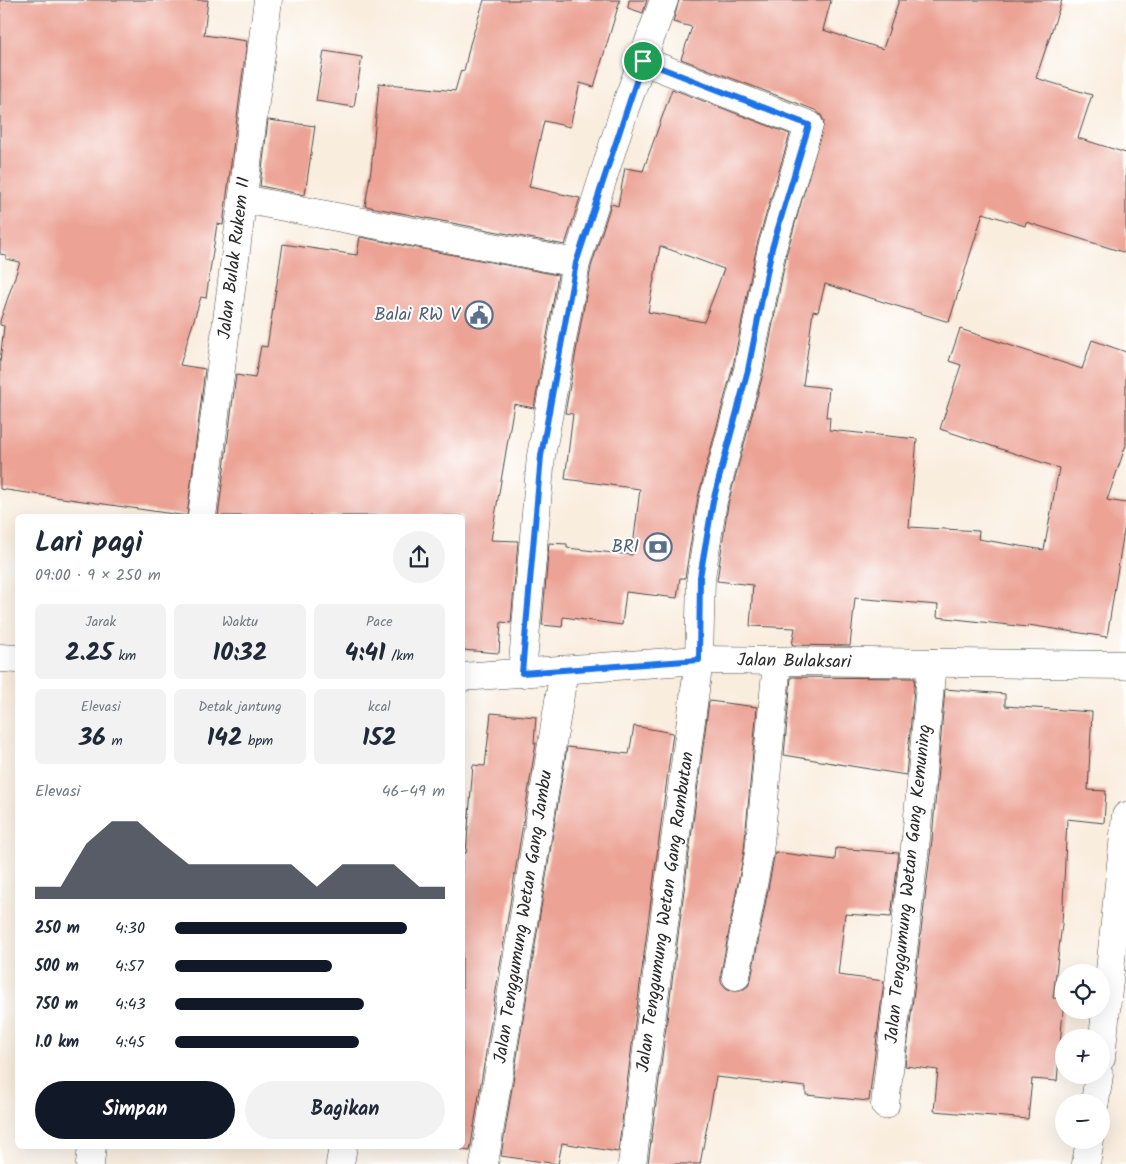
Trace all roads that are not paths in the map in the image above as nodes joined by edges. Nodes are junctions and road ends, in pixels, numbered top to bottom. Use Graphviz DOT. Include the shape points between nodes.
graph roads {
  1 [pos="268,0"];
  2 [pos="664,0"];
  3 [pos="643,61"];
  4 [pos="243,199"];
  5 [pos="576,263"];
  6 [pos="202,514"];
  7 [pos="0,658"];
  8 [pos="15,659"];
  9 [pos="699,660"];
  10 [pos="777,662"];
  11 [pos="932,663"];
  12 [pos="1126,665"];
  13 [pos="564,670"];
  14 [pos="522,673"];
  15 [pos="465,677"];
  16 [pos="1126,816"];
  17 [pos="1123,877"];
  18 [pos="736,976"];
  19 [pos="1105,1029"];
  20 [pos="885,1105"];
  21 [pos="92,1149"];
  22 [pos="342,1149"];
  23 [pos="1088,1149"];
  24 [pos="90,1164"];
  25 [pos="340,1164"];
  26 [pos="484,1164"];
  27 [pos="632,1164"];
  28 [pos="1086,1164"];
  1 -- 4 [label="street, Jalan Bulak Rukem II"];
  2 -- 3 [label="street"];
  3 -- 5 [label="street"];
  3 -- 9 [label="street, Jalan Tenggumung Wetan Gang Rambutan" via="809,125 772,248 748,370 713,501 700,577"];
  4 -- 5 [label="street"];
  4 -- 6 [label="street, Jalan Bulak Rukem II"];
  5 -- 14 [label="street" via="541,456"];
  7 -- 8 [label="street"];
  9 -- 10 [label="street, Jalan Bulaksari"];
  9 -- 13 [label="street, Jalan Bulaksari"];
  9 -- 27 [label="street, Jalan Tenggumung Wetan Gang Rambutan"];
  10 -- 11 [label="street, Jalan Bulaksari"];
  10 -- 18 [label="street" via="759,853"];
  11 -- 12 [label="street, Jalan Bulaksari"];
  11 -- 20 [label="street, Jalan Tenggumung Wetan Gang Kemuning" via="916,838"];
  13 -- 14 [label="street, Jalan Bulaksari"];
  13 -- 26 [label="street, Jalan Tenggumung Wetan Gang Jambu"];
  14 -- 15 [label="street, Jalan Bulaksari"];
  16 -- 17 [label="street"];
  17 -- 19 [label="street"];
  21 -- 24 [label="street"];
  22 -- 25 [label="street"];
  23 -- 28 [label="street"];
}
